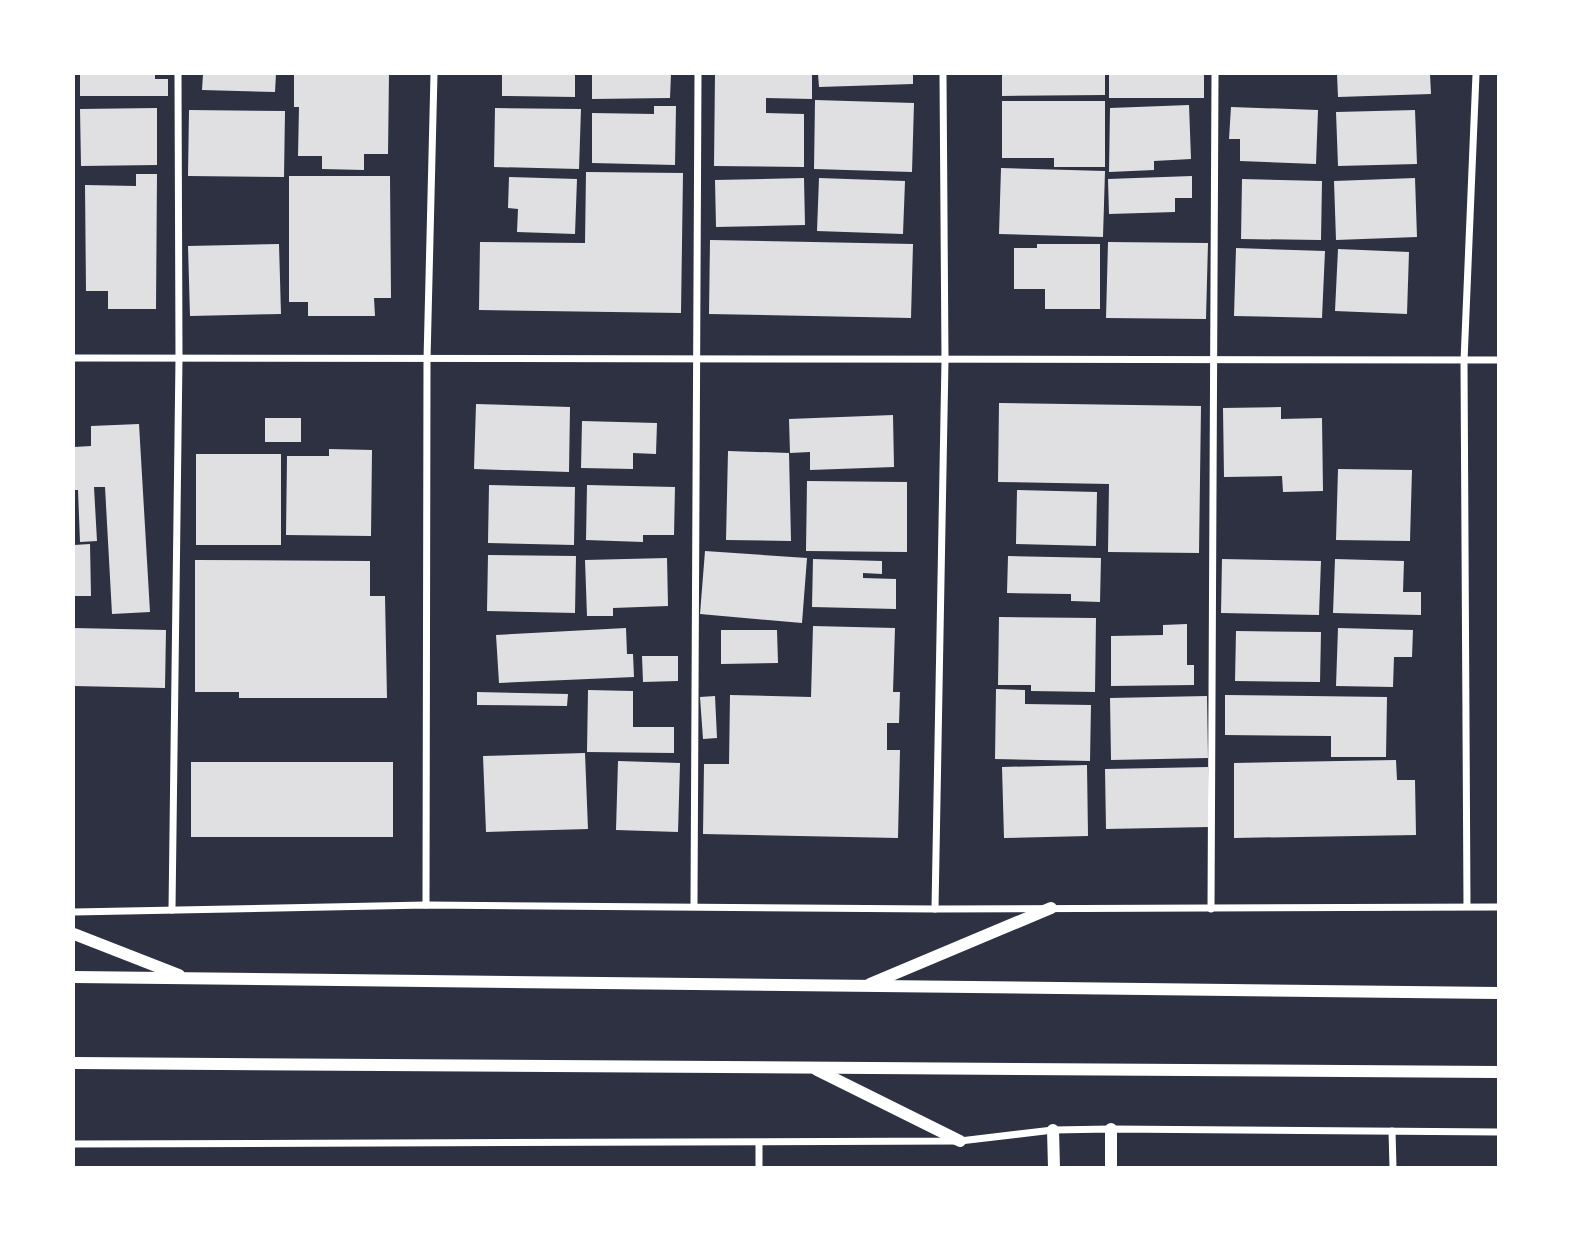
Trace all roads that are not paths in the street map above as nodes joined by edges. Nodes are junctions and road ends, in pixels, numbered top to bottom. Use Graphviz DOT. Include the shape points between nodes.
graph roads {
  1 [pos="178,74"];
  2 [pos="434,74"];
  3 [pos="698,74"];
  4 [pos="943,74"];
  5 [pos="1215,74"];
  6 [pos="1476,74"];
  7 [pos="74,358"];
  8 [pos="179,358"];
  9 [pos="696,358"];
  10 [pos="427,360"];
  11 [pos="945,360"];
  12 [pos="1499,360"];
  13 [pos="1464,361"];
  14 [pos="1214,362"];
  15 [pos="694,904"];
  16 [pos="426,905"];
  17 [pos="1466,906"];
  18 [pos="1499,907"];
  19 [pos="1051,908"];
  20 [pos="172,909"];
  21 [pos="935,909"];
  22 [pos="1211,909"];
  23 [pos="74,912"];
  24 [pos="74,934"];
  25 [pos="74,977"];
  26 [pos="186,978"];
  27 [pos="865,986"];
  28 [pos="1499,993"];
  29 [pos="74,1063"];
  30 [pos="814,1068"];
  31 [pos="1499,1072"];
  32 [pos="1111,1129"];
  33 [pos="1053,1130"];
  34 [pos="1392,1131"];
  35 [pos="1499,1132"];
  36 [pos="960,1141"];
  37 [pos="74,1144"];
  38 [pos="759,1144"];
  39 [pos="759,1167"];
  40 [pos="1054,1167"];
  41 [pos="1111,1167"];
  42 [pos="1392,1167"];
  1 -- 8 [label="street"];
  2 -- 10 [label="street"];
  3 -- 9 [label="street"];
  4 -- 11 [label="street"];
  5 -- 14 [label="street"];
  6 -- 13 [label="street"];
  7 -- 8 [label="street"];
  8 -- 10 [label="street"];
  8 -- 20 [label="street"];
  9 -- 10 [label="street"];
  9 -- 11 [label="street"];
  9 -- 15 [label="street"];
  10 -- 16 [label="street"];
  11 -- 14 [label="street"];
  11 -- 21 [label="street"];
  12 -- 13 [label="street"];
  13 -- 14 [label="street"];
  13 -- 17 [label="street"];
  14 -- 22 [label="street"];
  15 -- 16 [label="street"];
  15 -- 21 [label="street"];
  16 -- 20 [label="street"];
  17 -- 18 [label="street"];
  17 -- 22 [label="street"];
  19 -- 21 [label="street"];
  19 -- 22 [label="street"];
  19 -- 27 [label="street"];
  20 -- 23 [label="street"];
  24 -- 26 [label="street"];
  25 -- 26 [label="street"];
  26 -- 27 [label="street"];
  27 -- 28 [label="street"];
  29 -- 30 [label="street"];
  30 -- 31 [label="street"];
  30 -- 36 [label="street"];
  32 -- 33 [label="street"];
  32 -- 34 [label="street"];
  32 -- 41 [label="street"];
  33 -- 36 [label="street"];
  33 -- 40 [label="street"];
  34 -- 35 [label="street"];
  34 -- 42 [label="street"];
  36 -- 38 [label="street"];
  37 -- 38 [label="street"];
  38 -- 39 [label="street"];
}
